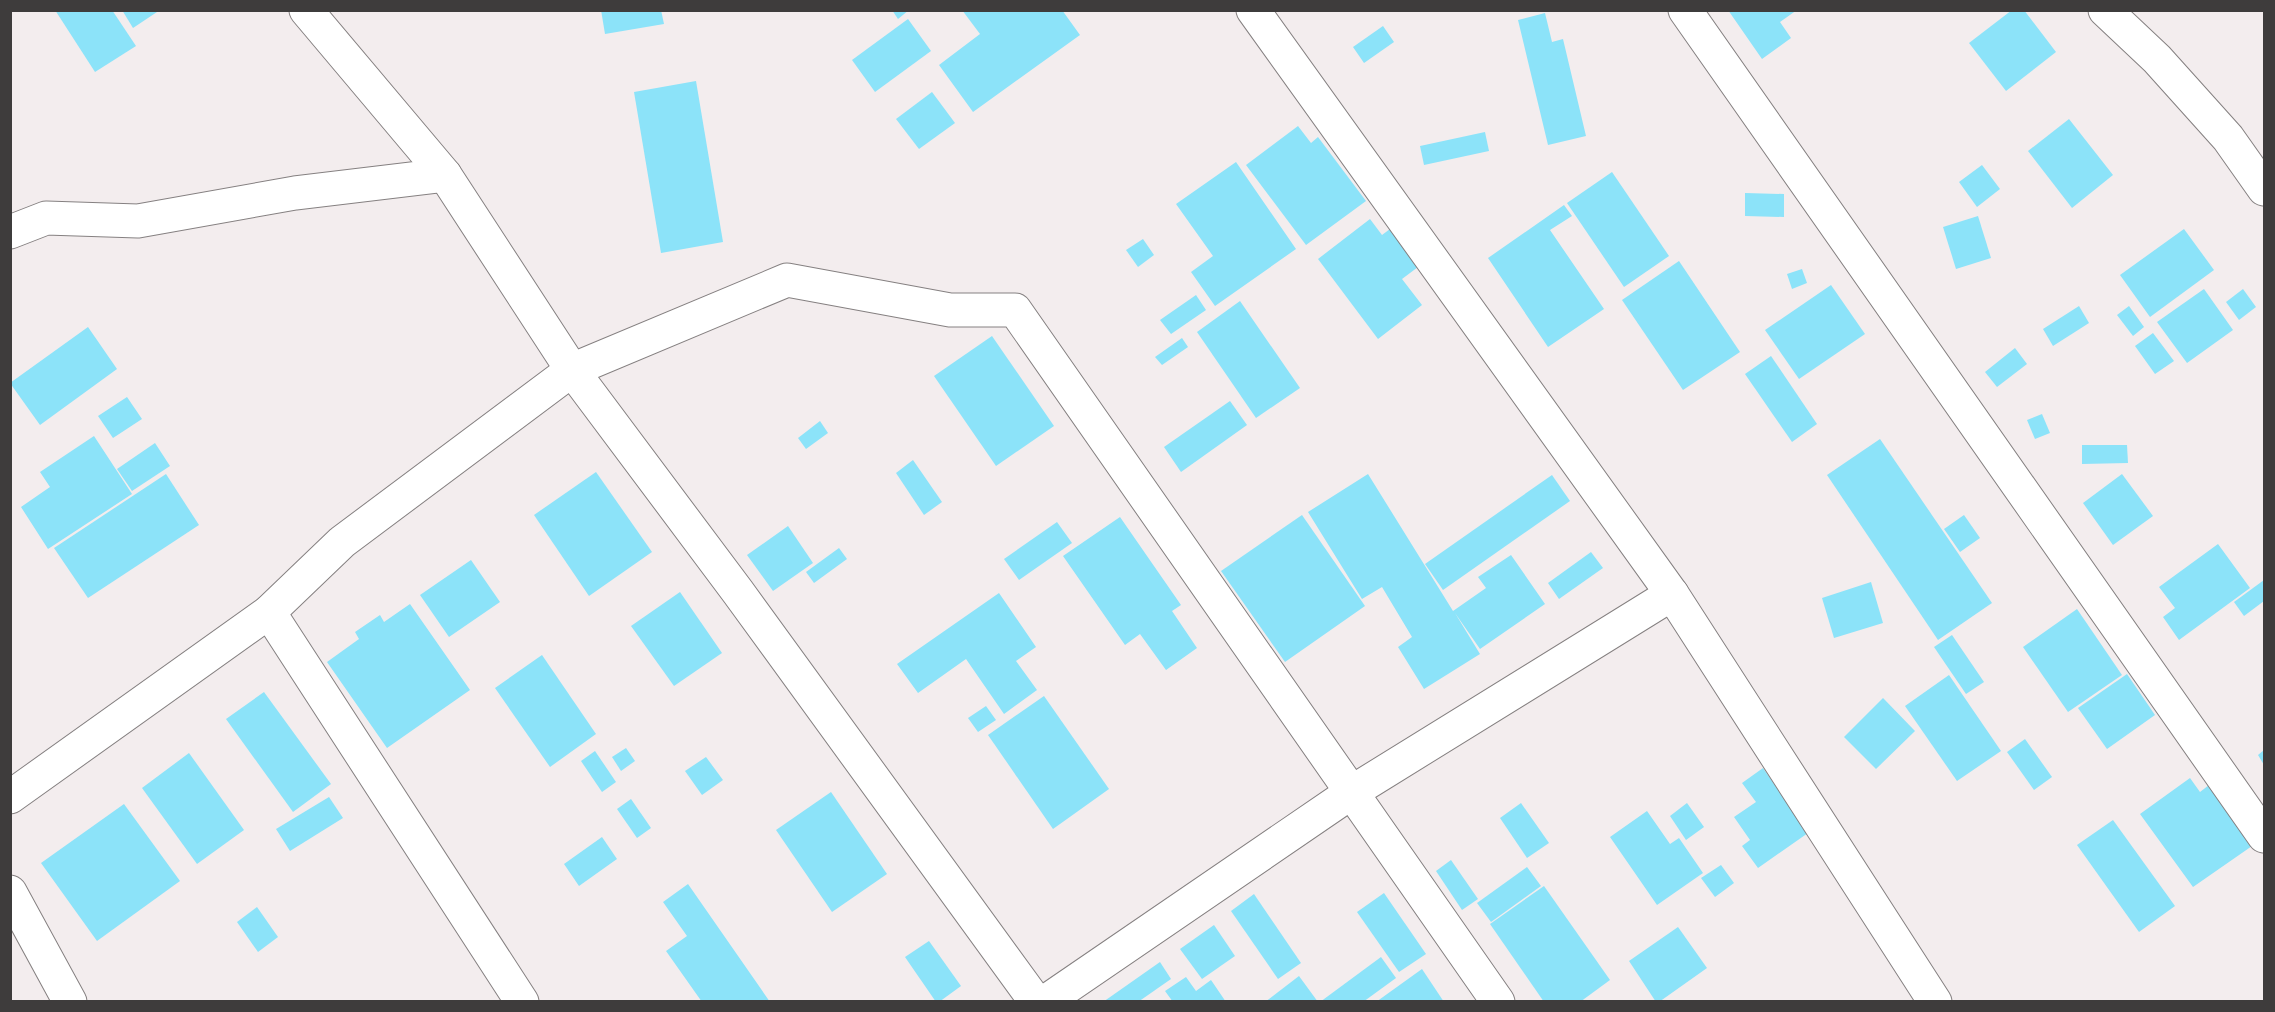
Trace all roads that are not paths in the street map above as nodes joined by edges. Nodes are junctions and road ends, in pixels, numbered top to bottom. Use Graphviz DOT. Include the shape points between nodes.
graph roads {
  1 [pos="306,10"];
  2 [pos="1253,10"];
  3 [pos="1685,10"];
  4 [pos="2105,10"];
  5 [pos="445,175"];
  6 [pos="2265,189"];
  7 [pos="10,232"];
  8 [pos="572,370"];
  9 [pos="1672,594"];
  10 [pos="269,612"];
  11 [pos="1352,792"];
  12 [pos="10,797"];
  13 [pos="2265,836"];
  14 [pos="10,892"];
  15 [pos="70,1002"];
  16 [pos="522,1002"];
  17 [pos="1036,1002"];
  18 [pos="1045,1002"];
  19 [pos="1498,1002"];
  20 [pos="1935,1002"];
  1 -- 5 [label="street"];
  2 -- 9 [label="street"];
  3 -- 13 [label="street"];
  4 -- 6 [label="street" via="2157,59 2228,138"];
  5 -- 7 [label="street" via="295,193 138,221 46,218"];
  5 -- 8 [label="street"];
  8 -- 10 [label="street" via="342,542"];
  8 -- 11 [label="street" via="787,280 950,310 1015,310"];
  8 -- 17 [label="street"];
  9 -- 11 [label="street"];
  9 -- 20 [label="street"];
  10 -- 12 [label="street"];
  10 -- 16 [label="street"];
  11 -- 18 [label="street"];
  11 -- 19 [label="street"];
  14 -- 15 [label="street"];
}
